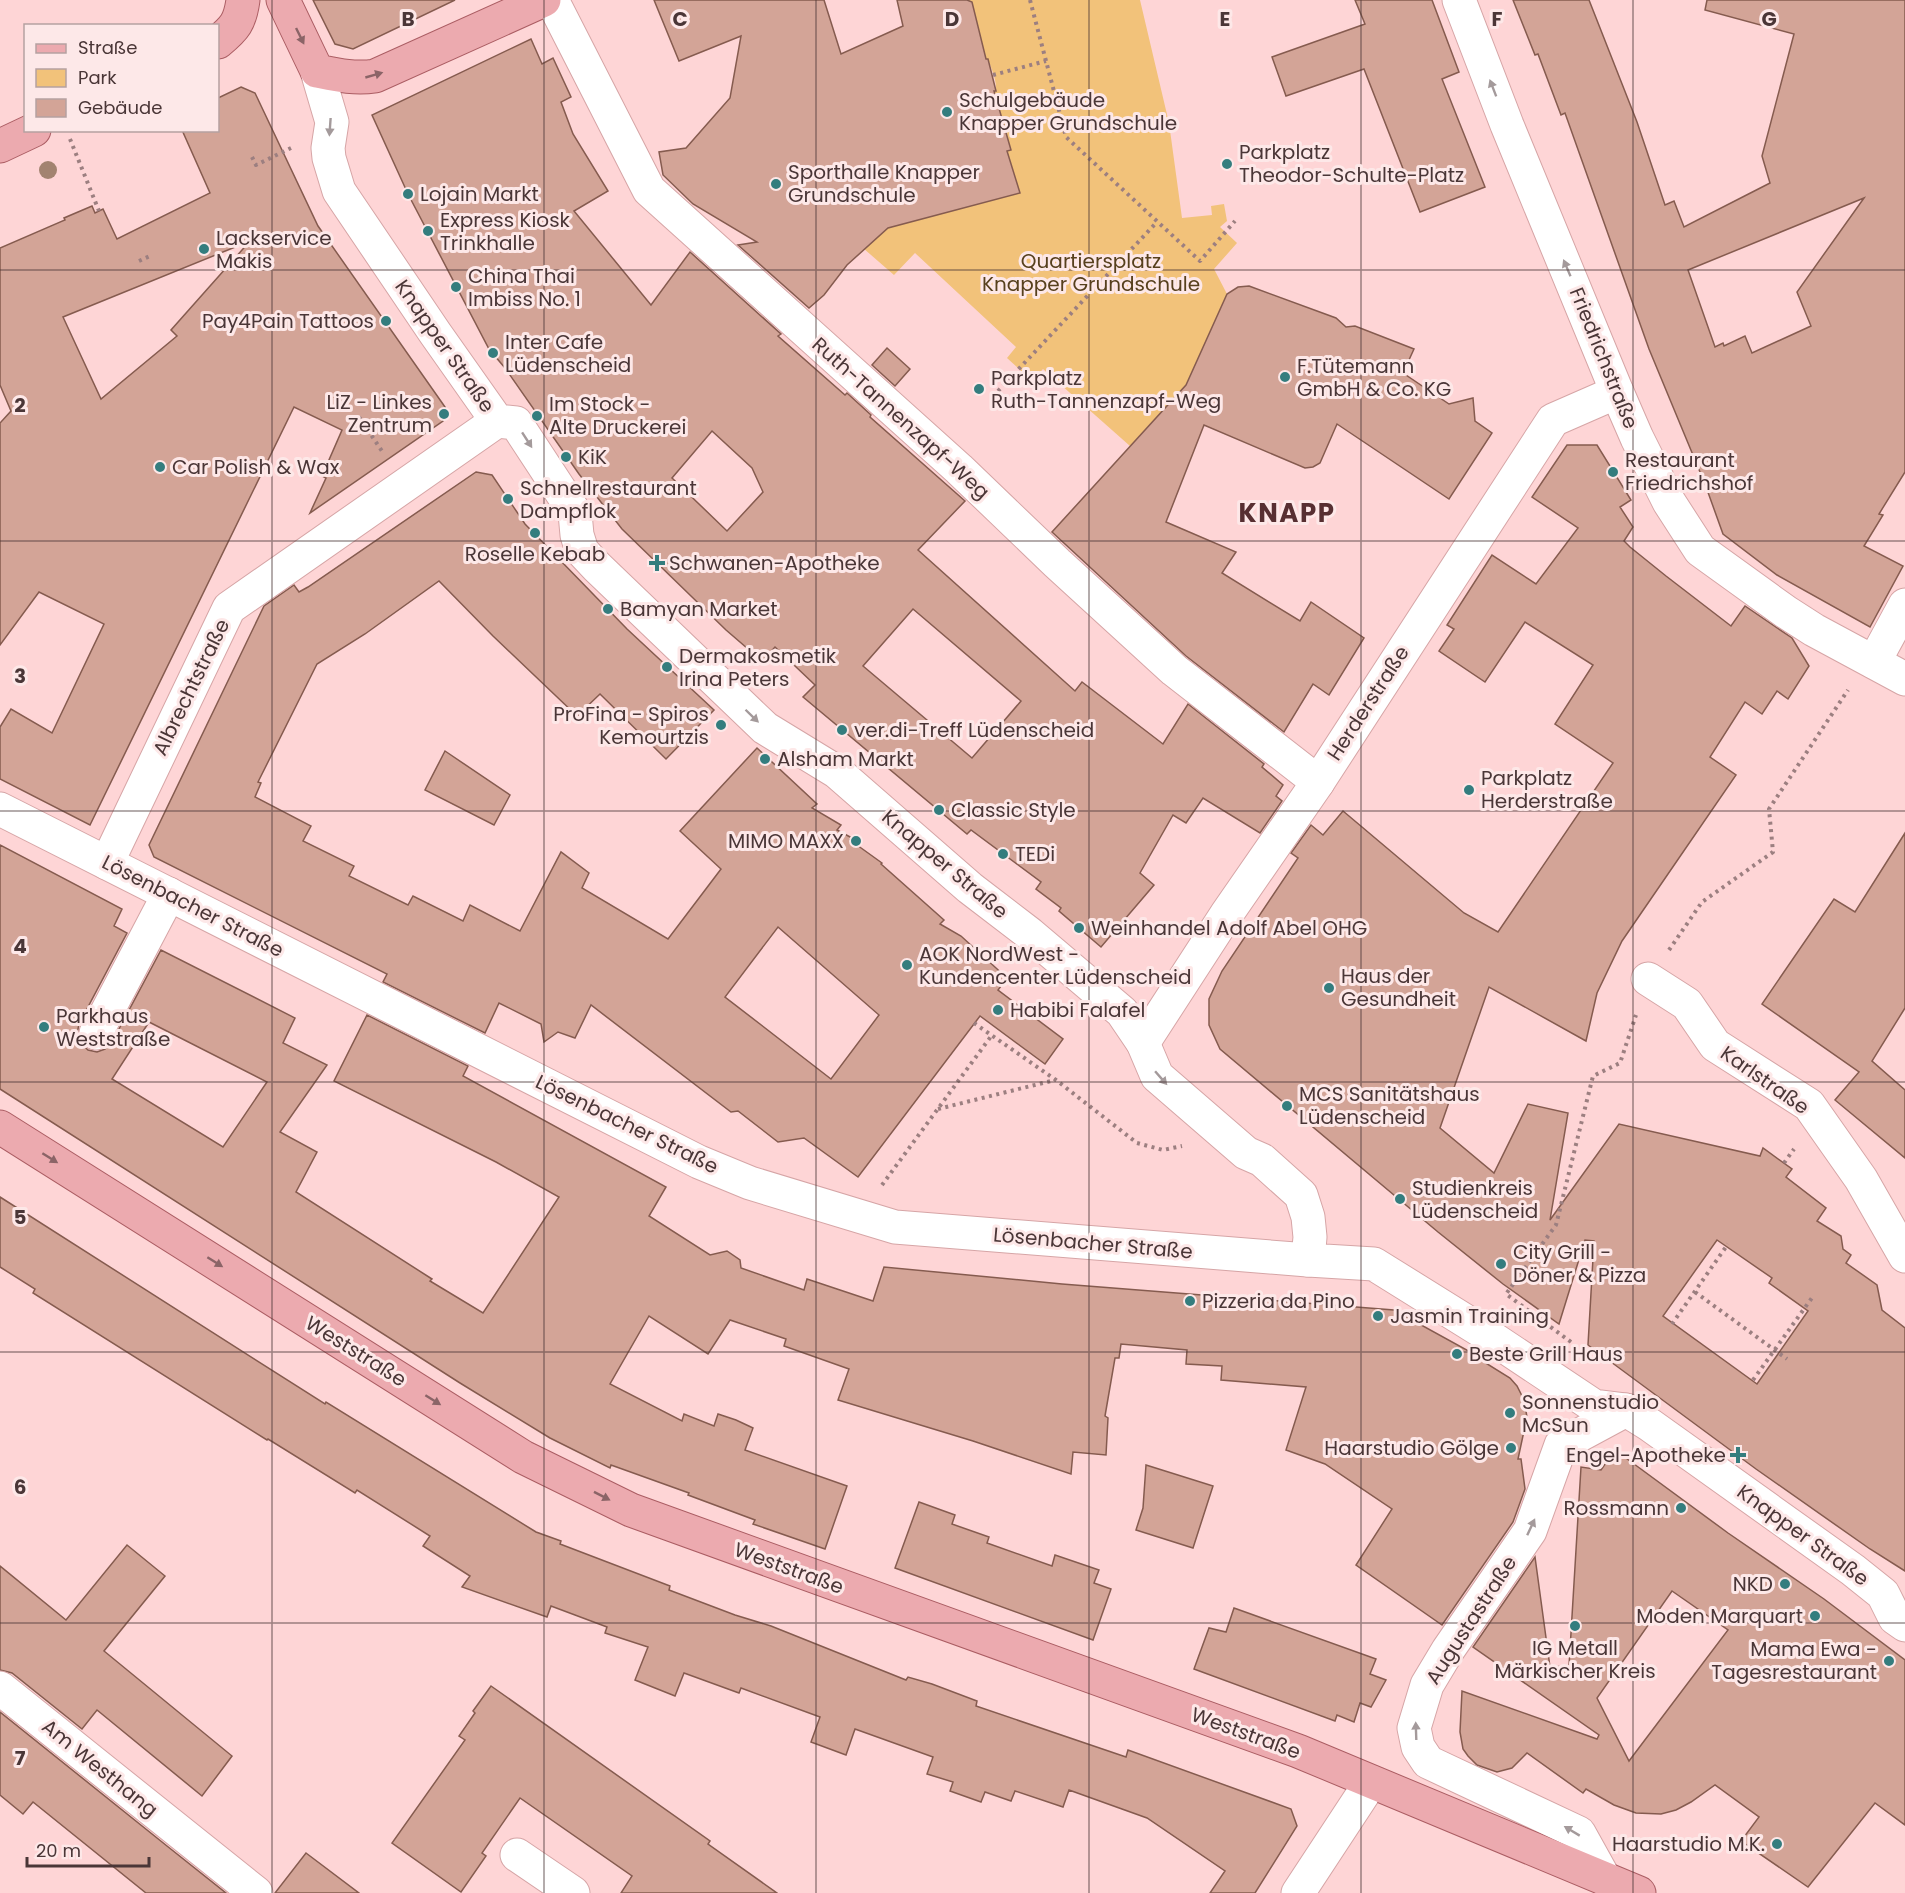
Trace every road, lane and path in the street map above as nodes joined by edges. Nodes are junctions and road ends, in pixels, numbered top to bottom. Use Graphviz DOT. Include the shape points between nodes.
graph roads {
  1 [pos="243,0"];
  2 [pos="282,0"];
  3 [pos="544,0"];
  4 [pos="552,0"];
  5 [pos="1030,0"];
  6 [pos="1459,0"];
  7 [pos="219,41"];
  8 [pos="1047,61"];
  9 [pos="317,71"];
  10 [pos="993,75"];
  11 [pos="29,132"];
  12 [pos="68,132"];
  13 [pos="0,146"];
  14 [pos="99,211"];
  15 [pos="1234,221"];
  16 [pos="1157,222"];
  17 [pos="150,256"];
  18 [pos="139,261"];
  19 [pos="998,391"];
  20 [pos="1617,392"];
  21 [pos="359,417"];
  22 [pos="497,421"];
  23 [pos="405,485"];
  24 [pos="1905,605"];
  25 [pos="1874,662"];
  26 [pos="1905,679"];
  27 [pos="1318,782"];
  28 [pos="0,809"];
  29 [pos="107,863"];
  30 [pos="169,894"];
  31 [pos="1648,979"];
  32 [pos="974,1023"];
  33 [pos="87,1027"];
  34 [pos="992,1035"];
  35 [pos="1143,1043"];
  36 [pos="1056,1080"];
  37 [pos="938,1109"];
  38 [pos="0,1127"];
  39 [pos="1173,1148"];
  40 [pos="860,1216"];
  41 [pos="1728,1244"];
  42 [pos="1905,1256"];
  43 [pos="1308,1260"];
  44 [pos="1695,1292"];
  45 [pos="1506,1294"];
  46 [pos="1814,1295"];
  47 [pos="1672,1324"];
  48 [pos="1774,1350"];
  49 [pos="1787,1359"];
  50 [pos="1753,1380"];
  51 [pos="1626,1410"];
  52 [pos="1905,1625"];
  53 [pos="0,1688"];
  54 [pos="1371,1782"];
  55 [pos="517,1855"];
  56 [pos="1604,1878"];
  57 [pos="256,1893"];
  58 [pos="573,1893"];
  59 [pos="1298,1893"];
  60 [pos="1637,1893"];
  1 -- 7 [label="main road" via="240,18"];
  2 -- 9 [label="main road, Knapper Straße, one-way"];
  9 -- 3 [label="main road, one-way" via="350,78 375,76"];
  4 -- 27 [label="street, Ruth-Tannenzapf-Weg" via="649,190 959,469 1174,670"];
  5 -- 8 [label="path"];
  20 -- 6 [label="street, Friedrichstraße, one-way"];
  8 -- 10 [label="path"];
  8 -- 16 [label="path" via="1066,137"];
  9 -- 22 [label="street, Knapper Straße, one-way" via="332,122 328,158 339,190"];
  11 -- 13 [label="main road"];
  12 -- 14 [label="path"];
  15 -- 16 [label="path" via="1200,261"];
  16 -- 19 [label="path"];
  17 -- 18 [label="path"];
  20 -- 25 [label="street, Friedrichstraße" via="1669,502 1700,550 1786,612"];
  20 -- 27 [label="street, Herderstraße" via="1553,420"];
  21 -- 23 [label="path"];
  22 -- 23 [label="street, Albrechtstraße"];
  22 -- 35 [label="street, Knapper Straße, one-way" via="516,423 575,513 582,551 662,630 765,728 837,772 970,888 1122,1012"];
  23 -- 29 [label="street, Albrechtstraße" via="229,608"];
  24 -- 25 [label="street"];
  25 -- 26 [label="street, Friedrichstraße"];
  25 -- 31 [label="path" via="1860,683 1855,680 1769,809 1773,852 1702,902"];
  27 -- 35 [label="street, Herderstraße"];
  28 -- 29 [label="street, Lösenbacher Straße"];
  29 -- 30 [label="street, Lösenbacher Straße"];
  30 -- 33 [label="street" via="126,976 97,995"];
  30 -- 40 [label="street, Lösenbacher Straße" via="699,1162 750,1183"];
  31 -- 42 [label="street, Karlstraße" via="1687,1004 1715,1045 1809,1105 1861,1179"];
  31 -- 45 [label="path" via="1620,1063 1593,1076 1556,1225"];
  32 -- 34 [label="path"];
  34 -- 36 [label="path"];
  34 -- 37 [label="path"];
  35 -- 43 [label="street, Knapper Straße, one-way" via="1157,1076 1301,1195 1308,1216"];
  36 -- 37 [label="path"];
  36 -- 39 [label="path" via="1137,1143 1163,1150"];
  37 -- 40 [label="path"];
  38 -- 54 [label="main road, Weststraße, one-way" via="523,1457 631,1510 1298,1751"];
  40 -- 43 [label="street, Lösenbacher Straße" via="894,1227"];
  41 -- 44 [label="path"];
  43 -- 51 [label="street, Knapper Straße" via="1374,1264 1594,1406"];
  44 -- 47 [label="path"];
  44 -- 48 [label="path"];
  46 -- 48 [label="path"];
  48 -- 49 [label="path"];
  48 -- 50 [label="path"];
  51 -- 52 [label="street, Knapper Straße" via="1853,1570 1883,1594 1895,1618"];
  56 -- 51 [label="street, Augustastraße, one-way" via="1579,1833 1428,1762 1418,1747 1414,1728 1432,1676 1530,1531 1561,1445"];
  53 -- 57 [label="street, Am Westhang"];
  54 -- 56 [label="main road, Weststraße"];
  54 -- 59 [label="street"];
  55 -- 58 [label="street"];
  56 -- 60 [label="main road, Weststraße"];
}
